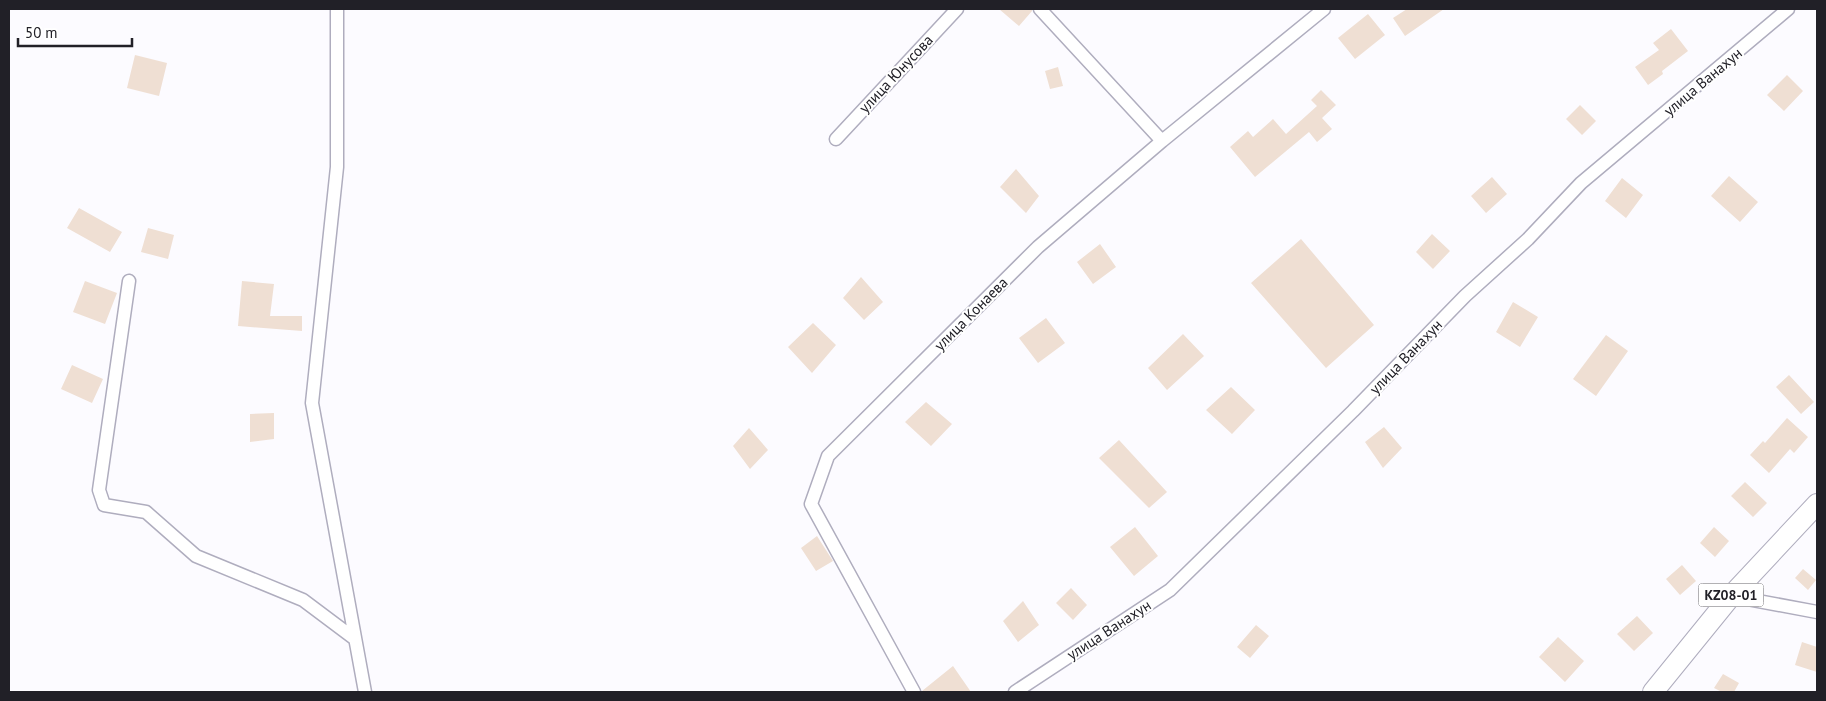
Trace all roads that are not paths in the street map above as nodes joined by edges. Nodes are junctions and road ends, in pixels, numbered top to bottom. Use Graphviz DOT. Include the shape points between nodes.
graph roads {
  1 [pos="337,9"];
  2 [pos="957,9"];
  3 [pos="1040,9"];
  4 [pos="1324,9"];
  5 [pos="1788,9"];
  6 [pos="836,139"];
  7 [pos="1162,141"];
  8 [pos="129,281"];
  9 [pos="1817,504"];
  10 [pos="1730,596"];
  11 [pos="1817,612"];
  12 [pos="355,639"];
  13 [pos="365,692"];
  14 [pos="914,692"];
  15 [pos="1015,692"];
  16 [pos="1654,692"];
  1 -- 12 [label="street" via="337,167 312,403"];
  2 -- 6 [label="street, улица Юнусова"];
  3 -- 7 [label="street"];
  4 -- 7 [label="street, улица Конаева"];
  5 -- 15 [label="street, улица Ванахун" via="1581,183 1170,590"];
  7 -- 14 [label="street, улица Конаева" via="1038,247 828,456 811,504"];
  8 -- 12 [label="street" via="99,490 104,505 146,512 196,556 303,600"];
  9 -- 10 [label="main road, KZ08-01"];
  10 -- 11 [label="street"];
  10 -- 16 [label="main road, KZ08-01"];
  12 -- 13 [label="street"];
}
